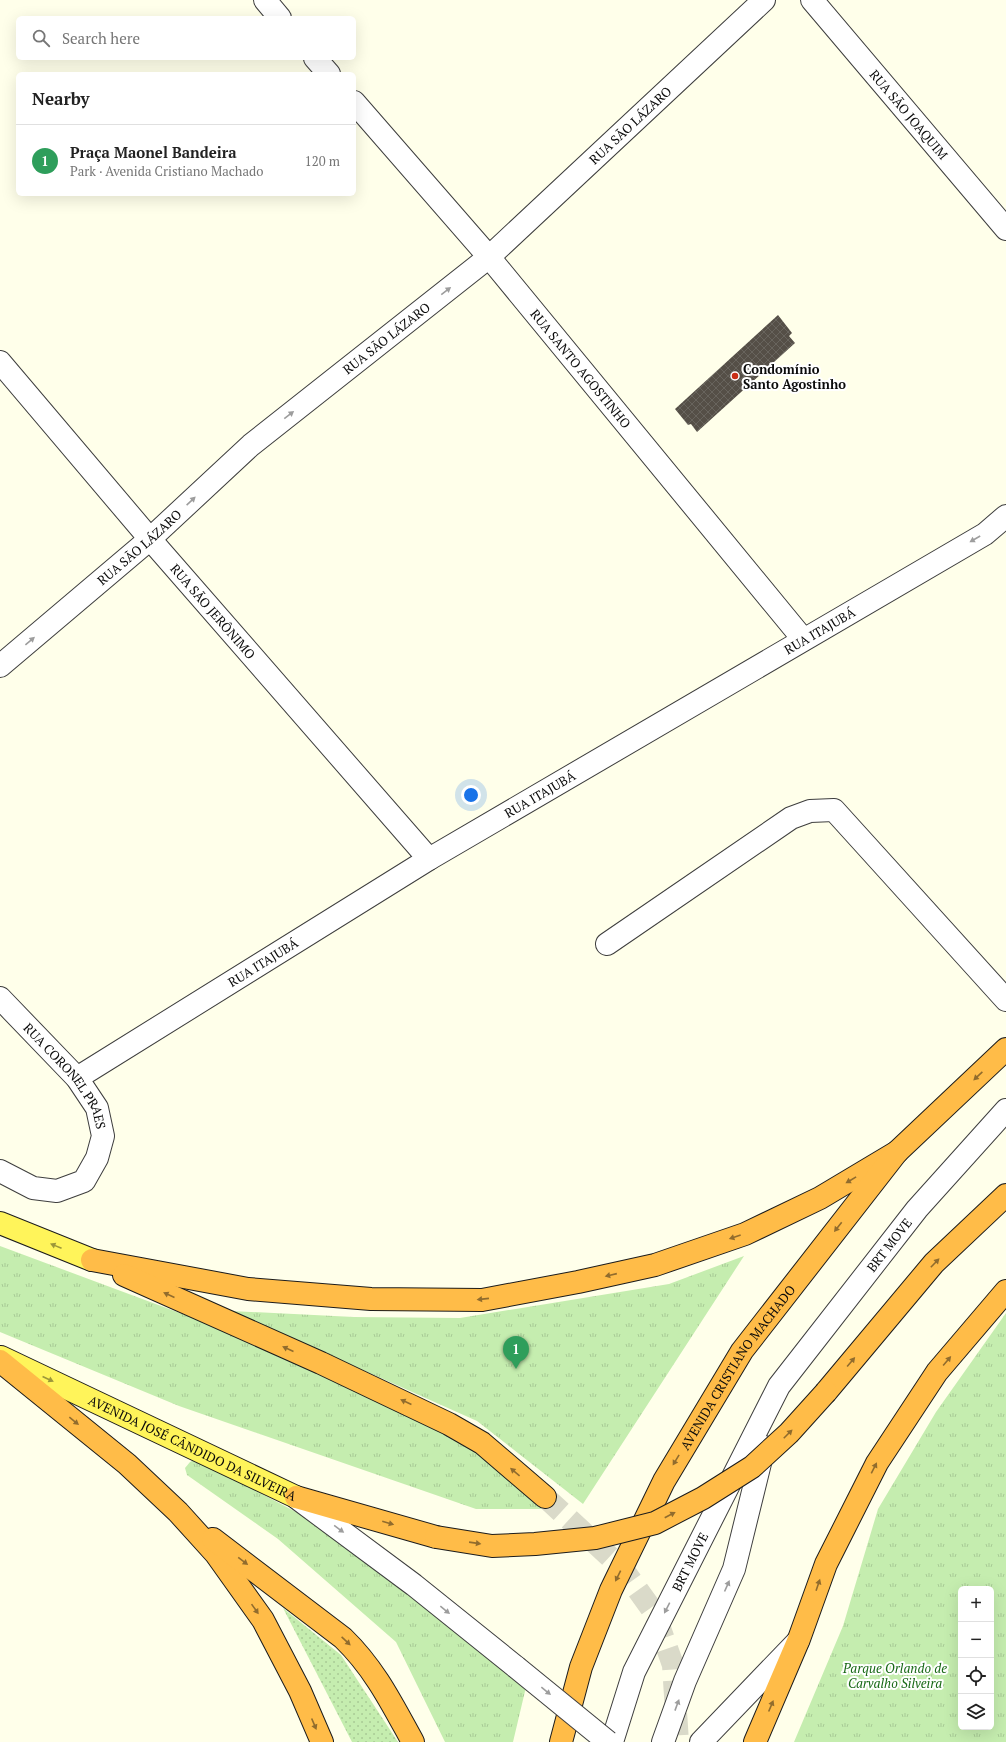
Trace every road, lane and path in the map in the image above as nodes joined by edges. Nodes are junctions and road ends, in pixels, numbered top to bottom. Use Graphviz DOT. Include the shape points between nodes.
graph roads {
  1 [pos="265,0"];
  2 [pos="764,0"];
  3 [pos="812,0"];
  4 [pos="278,16"];
  5 [pos="317,60"];
  6 [pos="327,72"];
  7 [pos="356,104"];
  8 [pos="1006,229"];
  9 [pos="489,257"];
  10 [pos="0,362"];
  11 [pos="1006,516"];
  12 [pos="150,539"];
  13 [pos="803,639"];
  14 [pos="0,666"];
  15 [pos="429,859"];
  16 [pos="607,944"];
  17 [pos="0,998"];
  18 [pos="1006,1000"];
  19 [pos="1006,1049"];
  20 [pos="77,1078"];
  21 [pos="1006,1110"];
  22 [pos="897,1152"];
  23 [pos="0,1171"];
  24 [pos="1006,1195"];
  25 [pos="0,1223"];
  26 [pos="92,1260"];
  27 [pos="1006,1291"];
  28 [pos="0,1356"];
  29 [pos="0,1361"];
  30 [pos="779,1386"];
  31 [pos="296,1497"];
  32 [pos="545,1497"];
  33 [pos="178,1512"];
  34 [pos="799,1639"];
  35 [pos="322,1742"];
  36 [pos="413,1742"];
  37 [pos="560,1742"];
  38 [pos="608,1742"];
  39 [pos="612,1742"];
  40 [pos="663,1742"];
  41 [pos="701,1742"];
  42 [pos="755,1742"];
  1 -- 4 [label="street"];
  2 -- 9 [label="street, RUA SÃO LÁZARO"];
  3 -- 8 [label="street, RUA SÃO JOAQUIM"];
  5 -- 6 [label="street"];
  7 -- 9 [label="street, RUA SANTO AGOSTINHO"];
  12 -- 9 [label="street, RUA SÃO LÁZARO, one-way" via="251,444"];
  9 -- 13 [label="street, RUA SANTO AGOSTINHO"];
  10 -- 12 [label="street, RUA SÃO JERÔNIMO"];
  11 -- 13 [label="street, RUA ITAJUBÁ, one-way" via="985,534"];
  14 -- 12 [label="street, RUA SÃO LÁZARO, one-way"];
  12 -- 15 [label="street, RUA SÃO JERÔNIMO"];
  13 -- 15 [label="street, RUA ITAJUBÁ"];
  15 -- 20 [label="street, RUA ITAJUBÁ"];
  16 -- 18 [label="street" via="791,818 810,811 834,810"];
  17 -- 20 [label="street, RUA CORONEL PRAES"];
  19 -- 22 [label="highway, AVENIDA CRISTIANO MACHADO, one-way"];
  20 -- 23 [label="street, RUA CORONEL PRAES" via="96,1108 103,1136 97,1158 84,1181 57,1192 33,1188"];
  21 -- 30 [label="street, BRT MOVE" via="917,1209"];
  22 -- 26 [label="highway, one-way" via="820,1198 745,1234 656,1265 482,1300 371,1299 248,1289"];
  22 -- 37 [label="highway, AVENIDA CRISTIANO MACHADO, one-way" via="742,1351 664,1481 611,1590 581,1667"];
  31 -- 24 [label="highway, one-way, bridge" via="436,1537 492,1546 595,1538 655,1523 703,1498 752,1467 789,1433 934,1263"];
  26 -- 25 [label="main road, one-way"];
  32 -- 26 [label="highway, one-way" via="482,1443 449,1424"];
  34 -- 27 [label="highway, one-way" via="826,1564 877,1463 938,1372"];
  28 -- 31 [label="main road, AVENIDA JOSÉ CÂNDIDO DA SILVEIRA, one-way"];
  29 -- 33 [label="highway, one-way" via="127,1464"];
  30 -- 39 [label="street, BRT MOVE, one-way" via="634,1672"];
  40 -- 30 [label="street, BRT MOVE, one-way" via="685,1681 734,1570"];
  31 -- 38 [label="street, AVENIDA JOSÉ CÂNDIDO DA SILVEIRA, one-way, bridge" via="414,1585"];
  33 -- 35 [label="highway, one-way" via="216,1554 263,1620 300,1691"];
  33 -- 36 [label="highway, one-way" via="343,1638 359,1653 376,1676"];
  34 -- 41 [label="street"];
  42 -- 34 [label="highway, one-way"];
}
